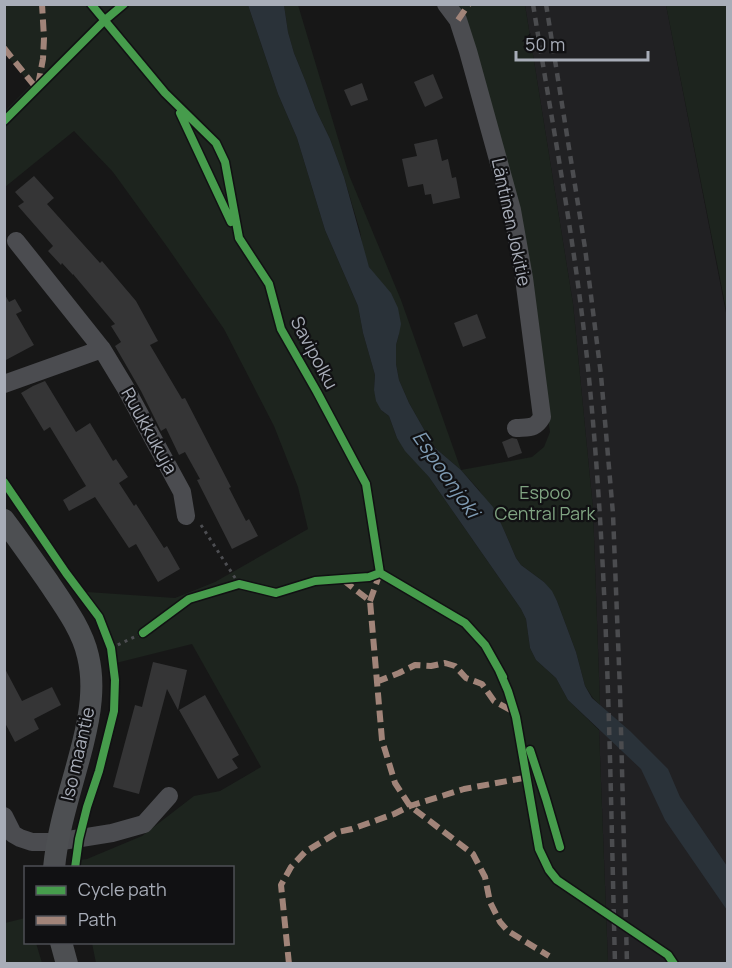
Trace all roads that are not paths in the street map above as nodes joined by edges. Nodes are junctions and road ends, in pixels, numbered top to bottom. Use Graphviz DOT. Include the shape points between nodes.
graph roads {
  1 [pos="446,4"];
  2 [pos="16,241"];
  3 [pos="102,349"];
  4 [pos="4,384"];
  5 [pos="516,428"];
  6 [pos="4,520"];
  7 [pos="193,521"];
  8 [pos="170,796"];
  9 [pos="4,816"];
  10 [pos="57,842"];
  11 [pos="54,866"];
  12 [pos="62,944"];
  13 [pos="67,963"];
  1 -- 5 [label="street, Läntinen Jokitie" via="458,21 468,51 512,210 524,278 542,417 537,424"];
  2 -- 3 [label="street, Ruukkukuja"];
  3 -- 4 [label="street"];
  3 -- 7 [label="street, Ruukkukuja" via="177,481"];
  6 -- 10 [label="main road, Iso maantie" via="61,601 88,656 91,706"];
  8 -- 10 [label="street" via="144,824"];
  9 -- 10 [label="street" via="13,834 20,838"];
  10 -- 11 [label="main road, Iso maantie"];
  12 -- 13 [label="main road"];
}
